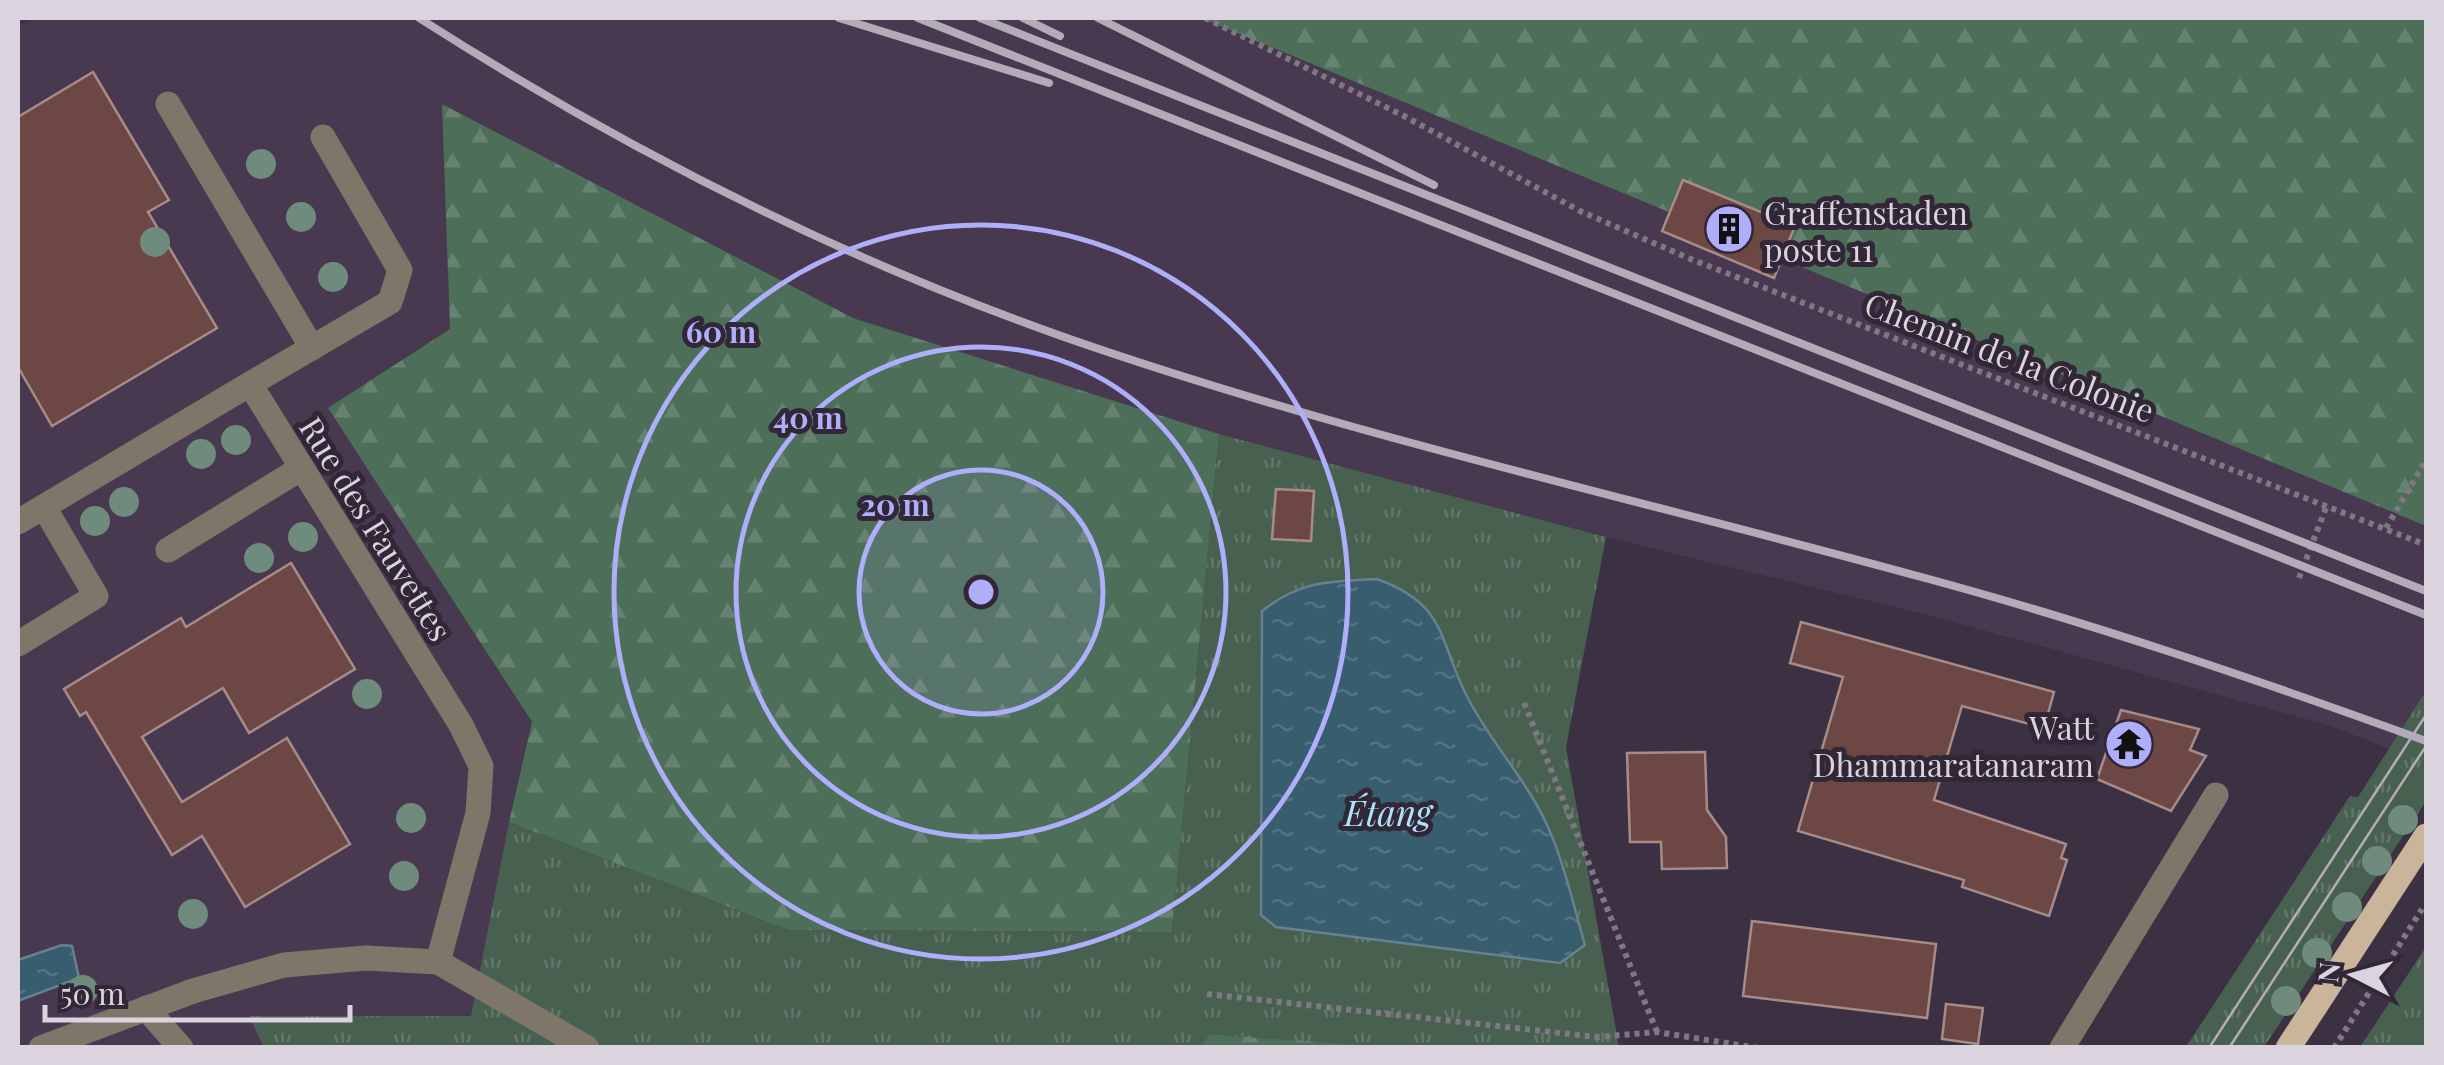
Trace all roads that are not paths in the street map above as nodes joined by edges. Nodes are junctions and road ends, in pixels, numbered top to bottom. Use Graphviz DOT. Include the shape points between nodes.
graph roads {
  1 [pos="168,104"];
  2 [pos="323,137"];
  3 [pos="312,348"];
  4 [pos="250,384"];
  5 [pos="300,468"];
  6 [pos="44,506"];
  7 [pos="18,522"];
  8 [pos="168,550"];
  9 [pos="18,644"];
  10 [pos="2216,795"];
  11 [pos="2426,836"];
  12 [pos="438,962"];
  13 [pos="146,1008"];
  14 [pos="41,1048"];
  15 [pos="181,1048"];
  16 [pos="587,1048"];
  17 [pos="2062,1048"];
  18 [pos="2288,1048"];
  1 -- 3 [label="street"];
  2 -- 3 [label="street" via="400,270 390,302"];
  3 -- 4 [label="street"];
  4 -- 5 [label="street, Rue des Fauvettes"];
  4 -- 6 [label="street"];
  5 -- 8 [label="street"];
  5 -- 12 [label="street, Rue des Fauvettes" via="481,766 478,813"];
  6 -- 7 [label="street"];
  6 -- 9 [label="street" via="96,596"];
  10 -- 17 [label="street"];
  11 -- 18 [label="main road"];
  12 -- 13 [label="street" via="366,958 284,965"];
  12 -- 16 [label="street"];
  13 -- 14 [label="street"];
  13 -- 15 [label="street"];
}
